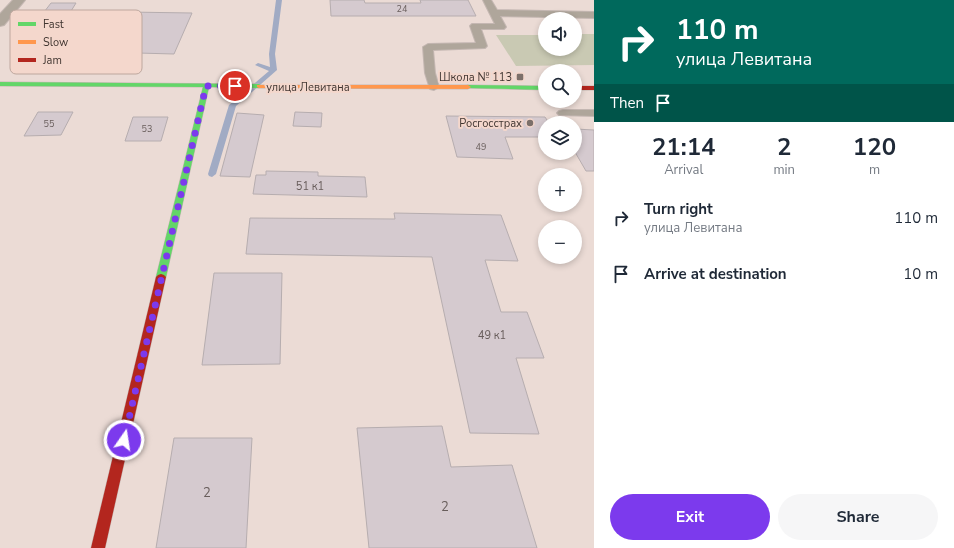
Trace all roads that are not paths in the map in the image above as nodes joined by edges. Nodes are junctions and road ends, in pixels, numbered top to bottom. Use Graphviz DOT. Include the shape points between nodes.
graph roads {
  1 [pos="19,0"];
  2 [pos="487,0"];
  3 [pos="10,10"];
  4 [pos="10,10"];
  5 [pos="494,13"];
  6 [pos="594,15"];
  7 [pos="0,22"];
  8 [pos="0,84"];
  9 [pos="206,86"];
  10 [pos="434,87"];
  11 [pos="538,88"];
  12 [pos="582,88"];
  13 [pos="594,88"];
  14 [pos="563,113"];
  15 [pos="594,113"];
  16 [pos="98,548"];
  1 -- 3 [label="street"];
  2 -- 5 [label="lane"];
  4 -- 7 [label="street"];
  5 -- 6 [label="lane"];
  5 -- 10 [label="lane" via="501,27 475,26 482,46 428,47"];
  8 -- 9 [label="street, улица Левитана"];
  9 -- 10 [label="street, улица Левитана"];
  9 -- 16 [label="street"];
  10 -- 11 [label="street, улица Левитана"];
  12 -- 13 [label="street"];
  14 -- 15 [label="lane"];
}
